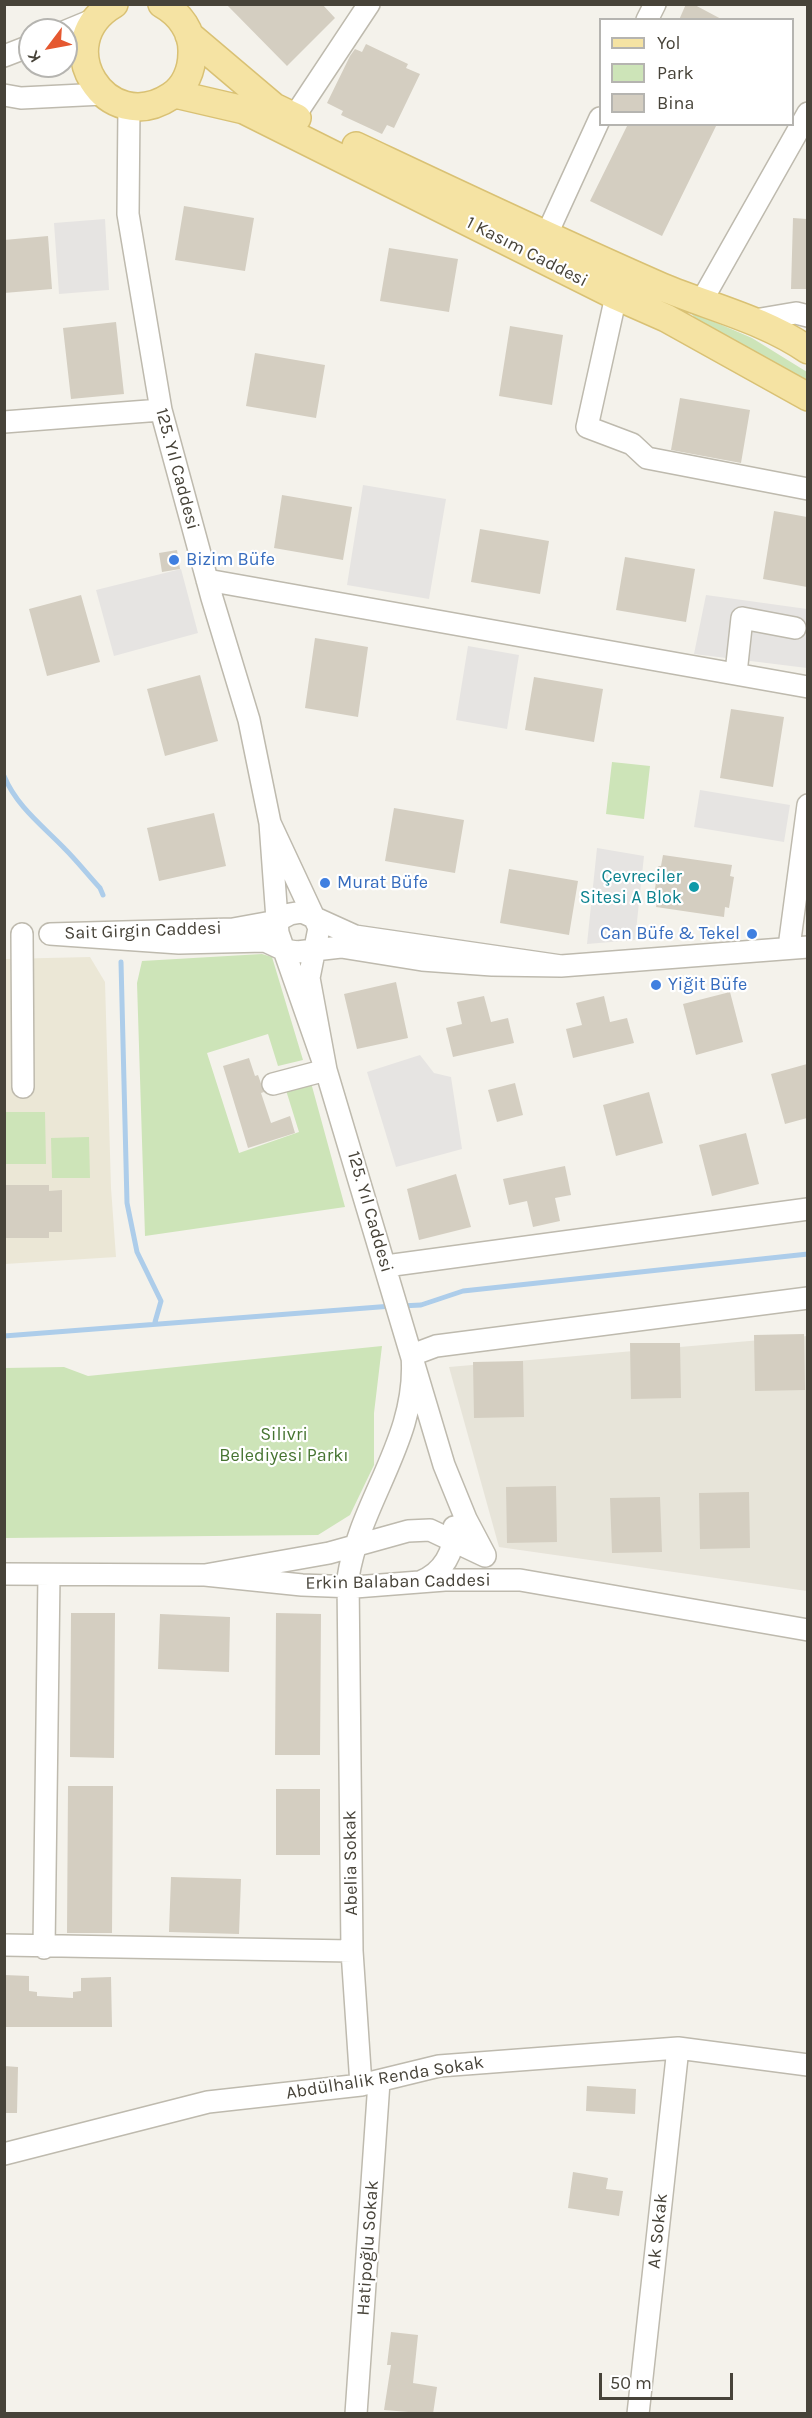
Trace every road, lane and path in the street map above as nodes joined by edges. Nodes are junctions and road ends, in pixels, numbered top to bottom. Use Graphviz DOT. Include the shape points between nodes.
graph roads {
  1 [pos="369,4"];
  2 [pos="656,4"];
  3 [pos="164,5"];
  4 [pos="105,12"];
  5 [pos="648,18"];
  6 [pos="78,25"];
  7 [pos="189,34"];
  8 [pos="103,94"];
  9 [pos="175,94"];
  10 [pos="4,95"];
  11 [pos="129,107"];
  12 [pos="284,112"];
  13 [pos="807,113"];
  14 [pos="599,120"];
  15 [pos="546,236"];
  16 [pos="616,296"];
  17 [pos="690,298"];
  18 [pos="807,316"];
  19 [pos="666,318"];
  20 [pos="749,321"];
  21 [pos="807,350"];
  22 [pos="807,397"];
  23 [pos="161,410"];
  24 [pos="4,422"];
  25 [pos="807,489"];
  26 [pos="207,580"];
  27 [pos="795,628"];
  28 [pos="736,674"];
  29 [pos="807,687"];
  30 [pos="807,804"];
  31 [pos="270,824"];
  32 [pos="315,919"];
  33 [pos="277,921"];
  34 [pos="50,934"];
  35 [pos="13,935"];
  36 [pos="803,948"];
  37 [pos="284,950"];
  38 [pos="316,951"];
  39 [pos="561,966"];
  40 [pos="326,1070"];
  41 [pos="273,1084"];
  42 [pos="23,1087"];
  43 [pos="807,1209"];
  44 [pos="386,1266"];
  45 [pos="807,1298"];
  46 [pos="412,1355"];
  47 [pos="444,1465"];
  48 [pos="358,1536"];
  49 [pos="454,1540"];
  50 [pos="485,1556"];
  51 [pos="4,1574"];
  52 [pos="49,1575"];
  53 [pos="205,1575"];
  54 [pos="520,1580"];
  55 [pos="419,1582"];
  56 [pos="377,1585"];
  57 [pos="347,1587"];
  58 [pos="807,1630"];
  59 [pos="349,1639"];
  60 [pos="4,1945"];
  61 [pos="44,1948"];
  62 [pos="352,1951"];
  63 [pos="678,2048"];
  64 [pos="807,2065"];
  65 [pos="370,2084"];
  66 [pos="4,2154"];
  67 [pos="356,2414"];
  68 [pos="638,2414"];
  1 -- 12 [label="street"];
  2 -- 5 [label="street"];
  3 -- 7 [label="main road, 1 Kasım Caddesi"];
  4 -- 6 [label="street"];
  4 -- 8 [label="main road" via="87,34 84,50 85,67"];
  7 -- 9 [label="main road" via="191,66"];
  7 -- 12 [label="main road, 1 Kasım Caddesi"];
  8 -- 10 [label="street" via="21,98"];
  8 -- 11 [label="main road"];
  9 -- 11 [label="main road" via="153,105"];
  9 -- 16 [label="main road, 1 Kasım Caddesi" via="244,110"];
  11 -- 23 [label="street, 125. Yıl Caddesi" via="129,214"];
  12 -- 15 [label="main road, 1 Kasım Caddesi"];
  13 -- 17 [label="street"];
  14 -- 15 [label="street"];
  15 -- 17 [label="main road, 1 Kasım Caddesi"];
  16 -- 19 [label="main road, 1 Kasım Caddesi"];
  16 -- 25 [label="street" via="587,427 632,444 647,458"];
  17 -- 19 [label="street"];
  17 -- 20 [label="main road, 1 Kasım Caddesi"];
  18 -- 20 [label="street" via="796,313"];
  19 -- 22 [label="main road, 1 Kasım Caddesi"];
  20 -- 21 [label="main road, 1 Kasım Caddesi" via="789,336"];
  23 -- 24 [label="street"];
  23 -- 26 [label="street, 125. Yıl Caddesi"];
  26 -- 28 [label="street"];
  26 -- 31 [label="street, 125. Yıl Caddesi" via="249,720"];
  27 -- 28 [label="street" via="742,618"];
  28 -- 29 [label="street"];
  30 -- 36 [label="street"];
  31 -- 32 [label="street, 125. Yıl Caddesi"];
  31 -- 33 [label="street, 125. Yıl Caddesi"];
  32 -- 33 [label="street, Sait Girgin Caddesi" via="302,912"];
  32 -- 38 [label="street, 125. Yıl Caddesi" via="319,928"];
  32 -- 39 [label="street, Sait Girgin Caddesi" via="355,936"];
  33 -- 34 [label="street, Sait Girgin Caddesi" via="233,929"];
  33 -- 37 [label="street, 125. Yıl Caddesi"];
  34 -- 35 [label="street"];
  34 -- 37 [label="street, Sait Girgin Caddesi" via="179,943 265,941"];
  35 -- 42 [label="street"];
  36 -- 39 [label="street, Sait Girgin Caddesi"];
  37 -- 38 [label="street, Sait Girgin Caddesi"];
  37 -- 40 [label="street, 125. Yıl Caddesi"];
  38 -- 39 [label="street, Sait Girgin Caddesi" via="341,947 422,960"];
  38 -- 40 [label="street, 125. Yıl Caddesi" via="309,978"];
  40 -- 41 [label="street"];
  40 -- 44 [label="street, 125. Yıl Caddesi"];
  43 -- 44 [label="street"];
  44 -- 46 [label="street, 125. Yıl Caddesi"];
  45 -- 46 [label="street" via="436,1346"];
  46 -- 47 [label="street, 125. Yıl Caddesi"];
  46 -- 48 [label="street" via="414,1379 395,1455"];
  47 -- 49 [label="street"];
  47 -- 50 [label="street"];
  48 -- 49 [label="street, Erkin Balaban Caddesi" via="430,1530"];
  48 -- 53 [label="street, Erkin Balaban Caddesi" via="300,1559"];
  48 -- 57 [label="street"];
  49 -- 50 [label="street, Erkin Balaban Caddesi"];
  49 -- 55 [label="street" via="441,1569"];
  50 -- 54 [label="street, Erkin Balaban Caddesi" via="500,1571"];
  51 -- 52 [label="street, Erkin Balaban Caddesi"];
  52 -- 53 [label="street, Erkin Balaban Caddesi"];
  52 -- 61 [label="street"];
  53 -- 57 [label="street, Erkin Balaban Caddesi"];
  54 -- 55 [label="street, Erkin Balaban Caddesi"];
  54 -- 58 [label="street, Erkin Balaban Caddesi"];
  55 -- 56 [label="street, Erkin Balaban Caddesi"];
  56 -- 57 [label="street, Erkin Balaban Caddesi"];
  56 -- 59 [label="street" via="362,1591 357,1600"];
  57 -- 59 [label="street"];
  59 -- 62 [label="street, Abelia Sokak"];
  60 -- 61 [label="street"];
  61 -- 62 [label="street"];
  62 -- 65 [label="street, Abelia Sokak"];
  63 -- 64 [label="street, Abdülhalik Renda Sokak"];
  63 -- 65 [label="street, Abdülhalik Renda Sokak" via="439,2066"];
  63 -- 68 [label="street, Ak Sokak"];
  65 -- 66 [label="street, Abdülhalik Renda Sokak" via="208,2102"];
  65 -- 67 [label="street, Hatipoğlu Sokak"];
}
